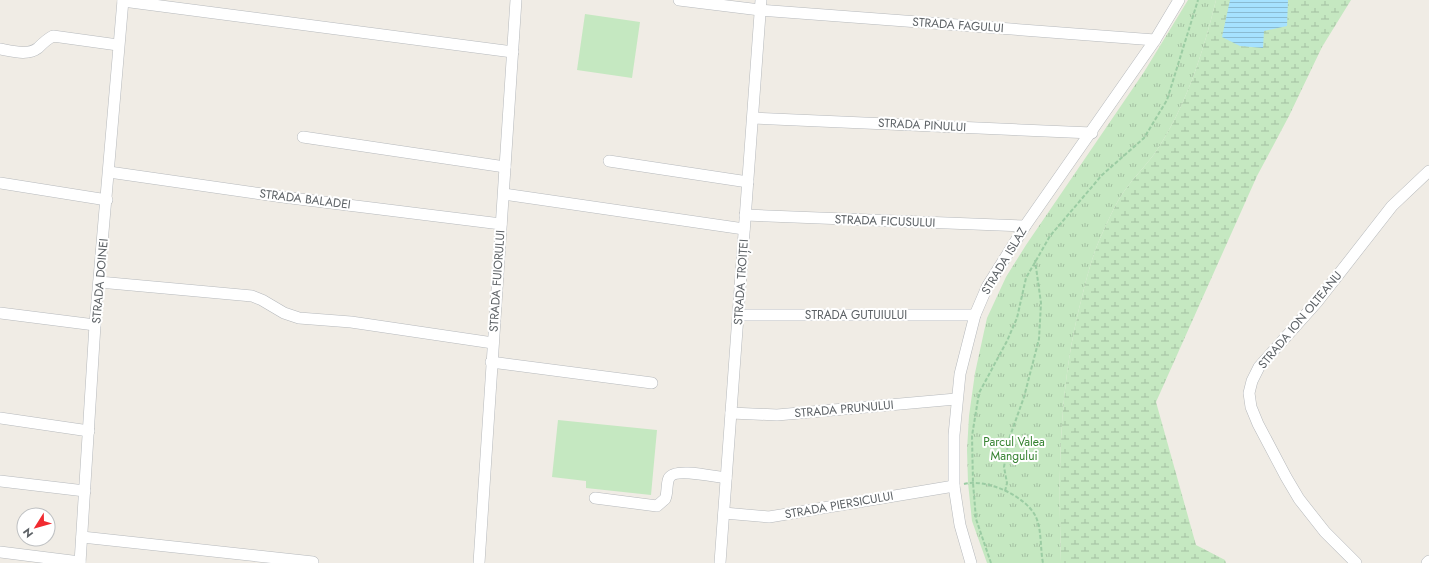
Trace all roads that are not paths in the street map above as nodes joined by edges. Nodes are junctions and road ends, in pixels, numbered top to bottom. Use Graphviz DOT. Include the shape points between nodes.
graph roads {
  1 [pos="123,0"];
  2 [pos="516,0"];
  3 [pos="679,0"];
  4 [pos="1179,0"];
  5 [pos="761,5"];
  6 [pos="1155,40"];
  7 [pos="118,45"];
  8 [pos="0,49"];
  9 [pos="513,52"];
  10 [pos="752,118"];
  11 [pos="1092,133"];
  12 [pos="303,136"];
  13 [pos="609,161"];
  14 [pos="505,168"];
  15 [pos="1429,171"];
  16 [pos="109,172"];
  17 [pos="748,182"];
  18 [pos="0,183"];
  19 [pos="504,194"];
  20 [pos="107,200"];
  21 [pos="745,215"];
  22 [pos="501,224"];
  23 [pos="1025,226"];
  24 [pos="744,229"];
  25 [pos="100,282"];
  26 [pos="0,313"];
  27 [pos="738,315"];
  28 [pos="975,315"];
  29 [pos="95,325"];
  30 [pos="493,343"];
  31 [pos="491,362"];
  32 [pos="652,383"];
  33 [pos="956,399"];
  34 [pos="731,413"];
  35 [pos="0,418"];
  36 [pos="89,431"];
  37 [pos="726,478"];
  38 [pos="0,481"];
  39 [pos="954,486"];
  40 [pos="85,491"];
  41 [pos="595,498"];
  42 [pos="724,513"];
  43 [pos="82,537"];
  44 [pos="0,552"];
  45 [pos="80,562"];
  46 [pos="313,562"];
  47 [pos="479,563"];
  48 [pos="720,563"];
  49 [pos="971,563"];
  50 [pos="1356,563"];
  1 -- 7 [label="street, STRADA DOINEI"];
  1 -- 9 [label="street"];
  2 -- 9 [label="street, STRADA FUIORULUI"];
  3 -- 5 [label="street, STRADA FAGULUI"];
  4 -- 6 [label="street, STRADA ISLAZ"];
  5 -- 6 [label="street, STRADA FAGULUI"];
  5 -- 10 [label="street, STRADA TROIȚEI"];
  6 -- 11 [label="street, STRADA ISLAZ"];
  7 -- 8 [label="street" via="53,36 29,52"];
  7 -- 16 [label="street, STRADA DOINEI"];
  9 -- 14 [label="street, STRADA FUIORULUI"];
  10 -- 11 [label="street, STRADA PINULUI"];
  10 -- 17 [label="street, STRADA TROIȚEI"];
  11 -- 23 [label="street, STRADA ISLAZ"];
  12 -- 14 [label="street"];
  13 -- 17 [label="street"];
  14 -- 19 [label="street, STRADA FUIORULUI"];
  15 -- 50 [label="street, STRADA ION OLTEANU" via="1392,206 1317,302 1259,367 1249,393 1251,408 1258,424 1296,494 1325,532"];
  16 -- 20 [label="street, STRADA DOINEI"];
  16 -- 22 [label="street, STRADA BALADEI"];
  17 -- 21 [label="street, STRADA TROIȚEI"];
  18 -- 20 [label="street"];
  19 -- 22 [label="street, STRADA FUIORULUI"];
  19 -- 24 [label="street"];
  20 -- 25 [label="street, STRADA DOINEI"];
  21 -- 23 [label="street, STRADA FICUSULUI"];
  21 -- 24 [label="street, STRADA TROIȚEI"];
  22 -- 30 [label="street, STRADA FUIORULUI"];
  23 -- 28 [label="street, STRADA ISLAZ" via="988,287"];
  24 -- 27 [label="street, STRADA TROIȚEI"];
  25 -- 29 [label="street, STRADA DOINEI"];
  25 -- 30 [label="street" via="252,296 284,314 299,318 351,322"];
  26 -- 29 [label="street"];
  27 -- 28 [label="street, STRADA GUTUIULUI"];
  27 -- 34 [label="street, STRADA TROIȚEI"];
  28 -- 33 [label="street, STRADA ISLAZ"];
  29 -- 36 [label="street, STRADA DOINEI"];
  30 -- 31 [label="street, STRADA FUIORULUI"];
  31 -- 32 [label="street"];
  31 -- 47 [label="street, STRADA FUIORULUI"];
  33 -- 34 [label="street, STRADA PRUNULUI" via="777,415"];
  33 -- 39 [label="street, STRADA ISLAZ"];
  34 -- 37 [label="street, STRADA TROIȚEI"];
  35 -- 36 [label="street"];
  36 -- 40 [label="street, STRADA DOINEI"];
  37 -- 41 [label="street" via="675,473 669,479 666,499 657,506"];
  37 -- 42 [label="street, STRADA TROIȚEI"];
  38 -- 40 [label="street"];
  39 -- 42 [label="street, STRADA PIERSICULUI" via="768,517"];
  39 -- 49 [label="street, STRADA ISLAZ" via="960,525"];
  40 -- 43 [label="street, STRADA DOINEI"];
  42 -- 48 [label="street, STRADA TROIȚEI"];
  43 -- 45 [label="street, STRADA DOINEI"];
  43 -- 46 [label="street"];
  44 -- 45 [label="street"];
}
